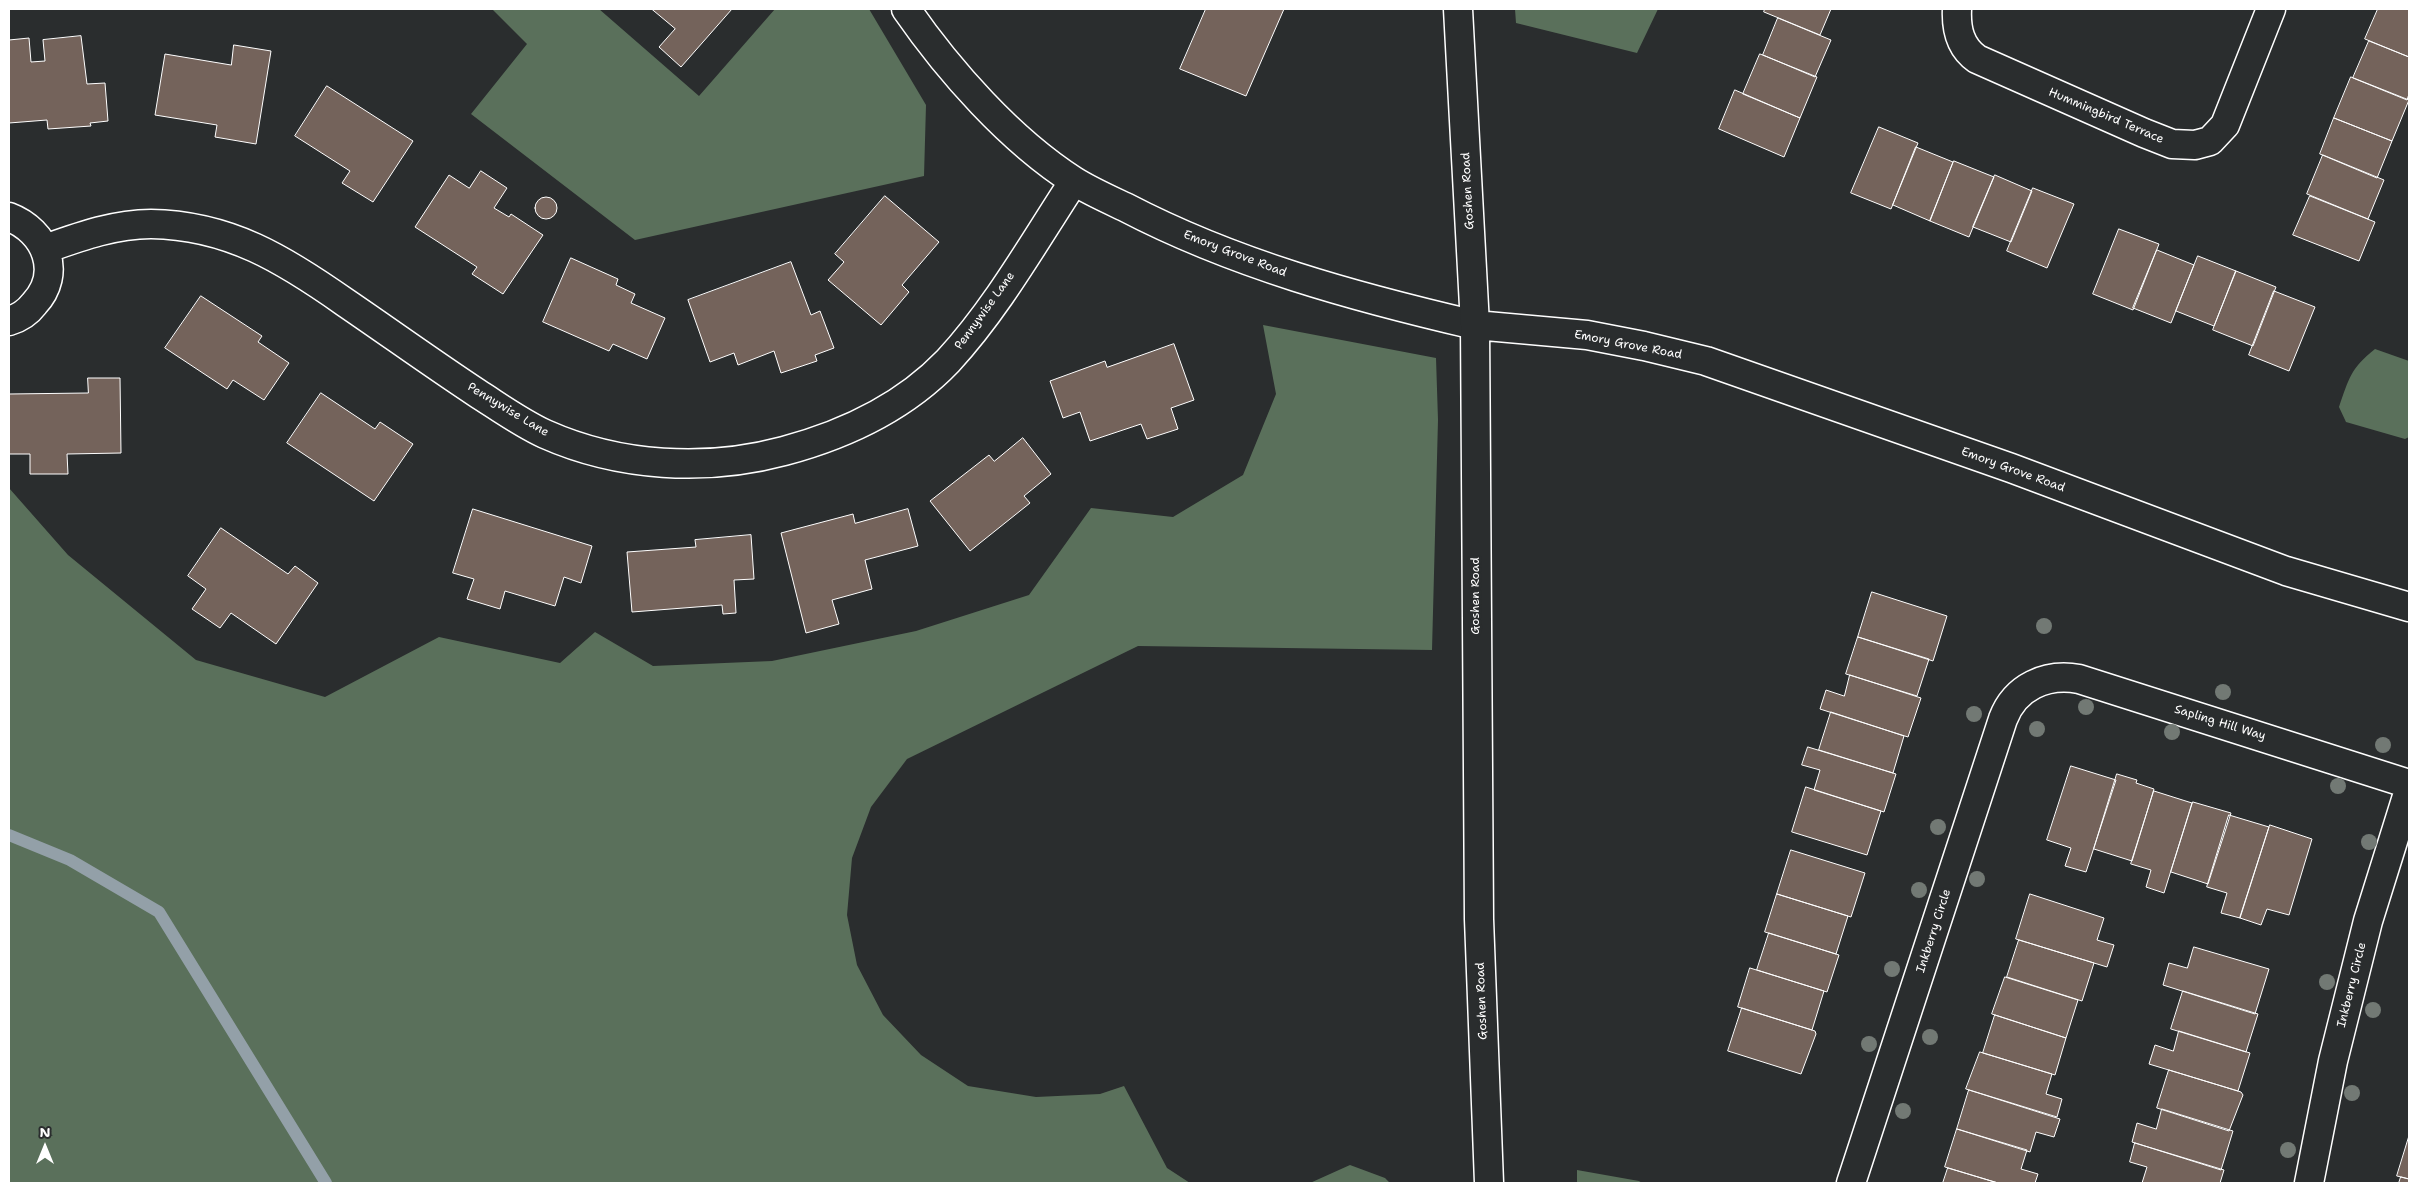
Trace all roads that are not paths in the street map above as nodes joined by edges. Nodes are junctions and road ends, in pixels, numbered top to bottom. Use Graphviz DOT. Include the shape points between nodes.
graph roads {
  1 [pos="906,9"];
  2 [pos="1458,9"];
  3 [pos="1957,9"];
  4 [pos="2271,9"];
  5 [pos="1074,181"];
  6 [pos="9,217"];
  7 [pos="45,249"];
  8 [pos="9,321"];
  9 [pos="1475,325"];
  10 [pos="2409,607"];
  11 [pos="2029,686"];
  12 [pos="2409,784"];
  13 [pos="2409,790"];
  14 [pos="1489,1183"];
  15 [pos="1851,1183"];
  16 [pos="2309,1183"];
  1 -- 5 [label="street, Emory Grove Road" via="929,42 1004,127"];
  2 -- 9 [label="street, Goshen Road"];
  3 -- 4 [label="street, Hummingbird Terrace" via="1963,46 1977,59 2144,133 2172,144 2188,145 2210,141 2225,126"];
  5 -- 7 [label="street, Pennywise Lane" via="988,311 958,350 925,382 878,413 819,441 766,456 724,462 655,462 623,457 581,448 543,433 456,379 301,272 258,248 216,232 173,225 118,227"];
  5 -- 9 [label="street, Emory Grove Road" via="1159,225 1239,257 1389,305"];
  6 -- 7 [label="street" via="35,233"];
  7 -- 8 [label="street" via="49,266 47,283 39,299 28,311"];
  9 -- 10 [label="street, Emory Grove Road" via="1606,338 1706,361 2002,465 2286,571"];
  9 -- 14 [label="street, Goshen Road" via="1479,919"];
  11 -- 12 [label="street, Sapling Hill Way" via="2050,678 2079,679"];
  11 -- 15 [label="street, Inkberry Circle" via="2016,696 2003,719"];
  13 -- 16 [label="street, Inkberry Circle" via="2368,921 2333,1061"];
}
